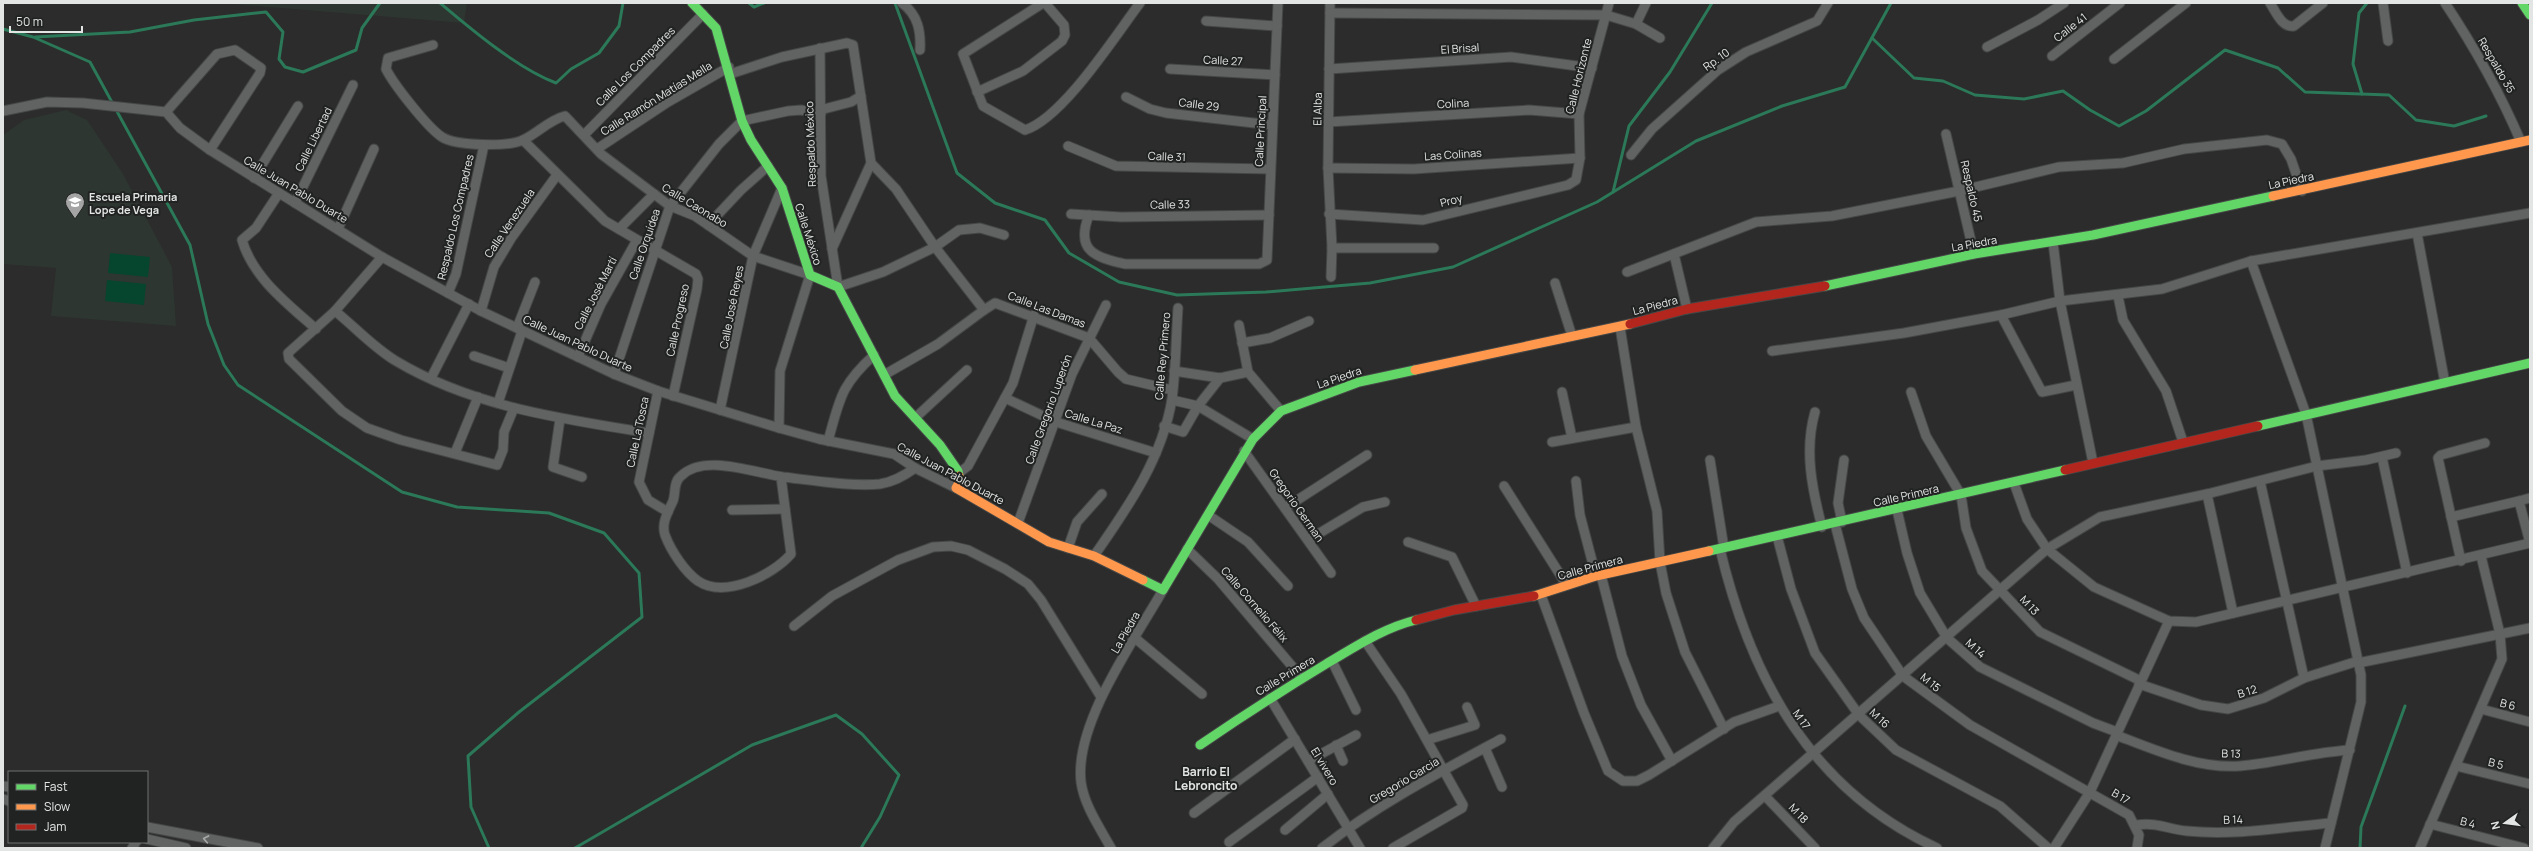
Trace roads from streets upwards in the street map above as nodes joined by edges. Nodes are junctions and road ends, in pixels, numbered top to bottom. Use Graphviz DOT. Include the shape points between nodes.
graph roads {
  1 [pos="692,3"];
  2 [pos="902,3"];
  3 [pos="1044,3"];
  4 [pos="1140,3"];
  5 [pos="1278,3"];
  6 [pos="1330,3"];
  7 [pos="1609,3"];
  8 [pos="1646,3"];
  9 [pos="1828,3"];
  10 [pos="2064,3"];
  11 [pos="2120,3"];
  12 [pos="2186,3"];
  13 [pos="2270,3"];
  14 [pos="2323,3"];
  15 [pos="2383,3"];
  16 [pos="2445,3"];
  17 [pos="2522,3"];
  18 [pos="1330,13"];
  19 [pos="703,14"];
  20 [pos="1606,15"];
  21 [pos="2530,16"];
  22 [pos="1206,21"];
  23 [pos="1636,24"];
  24 [pos="1277,26"];
  25 [pos="1660,38"];
  26 [pos="2388,41"];
  27 [pos="433,45"];
  28 [pos="1987,47"];
  29 [pos="820,48"];
  30 [pos="920,50"];
  31 [pos="2052,56"];
  32 [pos="2114,59"];
  33 [pos="1170,68"];
  34 [pos="1592,68"];
  35 [pos="1329,69"];
  36 [pos="729,71"];
  37 [pos="1275,75"];
  38 [pos="353,85"];
  39 [pos="977,92"];
  40 [pos="862,96"];
  41 [pos="1126,97"];
  42 [pos="298,106"];
  43 [pos="3,111"];
  44 [pos="166,112"];
  45 [pos="820,112"];
  46 [pos="1579,114"];
  47 [pos="742,121"];
  48 [pos="1328,122"];
  49 [pos="1272,125"];
  50 [pos="1946,134"];
  51 [pos="584,135"];
  52 [pos="523,140"];
  53 [pos="2530,140"];
  54 [pos="2521,142"];
  55 [pos="484,145"];
  56 [pos="1068,146"];
  57 [pos="374,149"];
  58 [pos="597,149"];
  59 [pos="210,150"];
  60 [pos="1631,155"];
  61 [pos="1580,158"];
  62 [pos="871,164"];
  63 [pos="768,166"];
  64 [pos="1328,168"];
  65 [pos="1270,169"];
  66 [pos="557,175"];
  67 [pos="254,178"];
  68 [pos="1576,180"];
  69 [pos="782,188"];
  70 [pos="2302,190"];
  71 [pos="1959,191"];
  72 [pos="279,193"];
  73 [pos="654,194"];
  74 [pos="295,203"];
  75 [pos="670,206"];
  76 [pos="1071,214"];
  77 [pos="1329,214"];
  78 [pos="1089,215"];
  79 [pos="1269,215"];
  80 [pos="2529,215"];
  81 [pos="708,225"];
  82 [pos="338,229"];
  83 [pos="619,229"];
  84 [pos="2417,233"];
  85 [pos="1004,235"];
  86 [pos="637,240"];
  87 [pos="2052,242"];
  88 [pos="935,247"];
  89 [pos="1332,248"];
  90 [pos="1434,248"];
  91 [pos="654,249"];
  92 [pos="832,249"];
  93 [pos="1674,254"];
  94 [pos="1974,254"];
  95 [pos="753,256"];
  96 [pos="382,257"];
  97 [pos="2251,261"];
  98 [pos="1627,272"];
  99 [pos="810,275"];
  100 [pos="1331,277"];
  101 [pos="535,282"];
  102 [pos="1555,283"];
  103 [pos="838,287"];
  104 [pos="448,293"];
  105 [pos="2118,296"];
  106 [pos="2060,301"];
  107 [pos="469,304"];
  108 [pos="1106,306"];
  109 [pos="1178,308"];
  110 [pos="1687,309"];
  111 [pos="984,310"];
  112 [pos="335,311"];
  113 [pos="481,311"];
  114 [pos="1034,315"];
  115 [pos="2001,315"];
  116 [pos="1309,321"];
  117 [pos="1239,325"];
  118 [pos="1620,327"];
  119 [pos="316,329"];
  120 [pos="519,329"];
  121 [pos="1572,336"];
  122 [pos="1088,338"];
  123 [pos="1242,343"];
  124 [pos="1772,351"];
  125 [pos="874,355"];
  126 [pos="474,356"];
  127 [pos="578,357"];
  128 [pos="2530,363"];
  129 [pos="509,368"];
  130 [pos="967,370"];
  131 [pos="1174,371"];
  132 [pos="1248,372"];
  133 [pos="614,374"];
  134 [pos="884,375"];
  135 [pos="431,378"];
  136 [pos="1220,378"];
  137 [pos="2445,383"];
  138 [pos="2076,385"];
  139 [pos="1172,390"];
  140 [pos="658,391"];
  141 [pos="1562,392"];
  142 [pos="1911,392"];
  143 [pos="673,396"];
  144 [pos="478,397"];
  145 [pos="1005,398"];
  146 [pos="1172,400"];
  147 [pos="498,403"];
  148 [pos="1198,406"];
  149 [pos="514,408"];
  150 [pos="720,410"];
  151 [pos="1282,411"];
  152 [pos="1814,412"];
  153 [pos="2306,414"];
  154 [pos="915,418"];
  155 [pos="560,419"];
  156 [pos="1056,422"];
  157 [pos="1164,426"];
  158 [pos="1636,427"];
  159 [pos="779,428"];
  160 [pos="649,433"];
  161 [pos="1572,438"];
  162 [pos="1253,439"];
  163 [pos="828,441"];
  164 [pos="1552,442"];
  165 [pos="2183,442"];
  166 [pos="2485,443"];
  167 [pos="1244,451"];
  168 [pos="455,453"];
  169 [pos="2396,453"];
  170 [pos="1156,454"];
  171 [pos="1367,455"];
  172 [pos="2382,457"];
  173 [pos="1710,460"];
  174 [pos="1844,460"];
  175 [pos="2093,463"];
  176 [pos="2317,466"];
  177 [pos="915,468"];
  178 [pos="959,474"];
  179 [pos="582,477"];
  180 [pos="781,477"];
  181 [pos="1576,481"];
  182 [pos="2260,481"];
  183 [pos="2014,483"];
  184 [pos="1504,486"];
  185 [pos="956,488"];
  186 [pos="1102,494"];
  187 [pos="2206,494"];
  188 [pos="1961,495"];
  189 [pos="2530,498"];
  190 [pos="2519,501"];
  191 [pos="1385,502"];
  192 [pos="1285,508"];
  193 [pos="785,509"];
  194 [pos="732,510"];
  195 [pos="1897,510"];
  196 [pos="668,512"];
  197 [pos="1208,515"];
  198 [pos="2451,517"];
  199 [pos="1018,523"];
  200 [pos="1839,523"];
  201 [pos="1822,527"];
  202 [pos="1778,536"];
  203 [pos="1308,540"];
  204 [pos="1408,542"];
  205 [pos="2530,543"];
  206 [pos="1068,548"];
  207 [pos="1187,549"];
  208 [pos="1722,549"];
  209 [pos="2047,549"];
  210 [pos="1094,556"];
  211 [pos="2481,556"];
  212 [pos="2461,560"];
  213 [pos="1660,562"];
  214 [pos="1331,573"];
  215 [pos="2407,573"];
  216 [pos="1599,575"];
  217 [pos="1566,584"];
  218 [pos="1288,586"];
  219 [pos="2342,588"];
  220 [pos="1163,590"];
  221 [pos="2000,590"];
  222 [pos="1541,595"];
  223 [pos="2288,601"];
  224 [pos="1476,606"];
  225 [pos="2233,613"];
  226 [pos="2169,621"];
  227 [pos="794,626"];
  228 [pos="2530,628"];
  229 [pos="2500,634"];
  230 [pos="1135,638"];
  231 [pos="1947,638"];
  232 [pos="1365,641"];
  233 [pos="1332,661"];
  234 [pos="2358,662"];
  235 [pos="1903,676"];
  236 [pos="1302,678"];
  237 [pos="2304,678"];
  238 [pos="2140,683"];
  239 [pos="1202,694"];
  240 [pos="1101,697"];
  241 [pos="1270,698"];
  242 [pos="1779,706"];
  243 [pos="1467,707"];
  244 [pos="2481,709"];
  245 [pos="1356,710"];
  246 [pos="1859,714"];
  247 [pos="2530,722"];
  248 [pos="1724,729"];
  249 [pos="2116,734"];
  250 [pos="1356,735"];
  251 [pos="1295,739"];
  252 [pos="1501,739"];
  253 [pos="1427,740"];
  254 [pos="1200,745"];
  255 [pos="1336,745"];
  256 [pos="1485,748"];
  257 [pos="2350,750"];
  258 [pos="1813,754"];
  259 [pos="1308,761"];
  260 [pos="1343,761"];
  261 [pos="1672,761"];
  262 [pos="2456,766"];
  263 [pos="1443,771"];
  264 [pos="1318,777"];
  265 [pos="2530,784"];
  266 [pos="1502,787"];
  267 [pos="2090,792"];
  268 [pos="1328,794"];
  269 [pos="1765,796"];
  270 [pos="1194,813"];
  271 [pos="2332,823"];
  272 [pos="2430,824"];
  273 [pos="2136,825"];
  274 [pos="148,827"];
  275 [pos="1348,828"];
  276 [pos="1285,830"];
  277 [pos="148,839"];
  278 [pos="1229,842"];
  279 [pos="186,848"];
  280 [pos="258,848"];
  281 [pos="1111,848"];
  282 [pos="1322,848"];
  283 [pos="1360,848"];
  284 [pos="1393,848"];
  285 [pos="1713,848"];
  286 [pos="1815,848"];
  287 [pos="1937,848"];
  288 [pos="2048,848"];
  289 [pos="2054,848"];
  290 [pos="2137,848"];
  291 [pos="2325,848"];
  292 [pos="2420,848"];
  293 [pos="2524,848"];
  1 -- 19 [label="street, Calle México"];
  2 -- 30 [label="street" via="916,20 920,33"];
  3 -- 39 [label="street" via="962,54"];
  3 -- 39 [label="street" via="1064,25 1065,35 1062,41 1023,71"];
  4 -- 39 [label="street" via="1074,91 1037,126 1025,130 983,106"];
  5 -- 24 [label="street, Calle Principal"];
  6 -- 18 [label="street, El Alba"];
  7 -- 20 [label="street, Calle Horizonte"];
  8 -- 23 [label="street"];
  9 -- 60 [label="street, Rp. 10" via="1817,21 1746,52 1718,70 1652,129"];
  10 -- 28 [label="street"];
  11 -- 31 [label="street, Calle 41"];
  12 -- 32 [label="street"];
  13 -- 14 [label="street" via="2289,27 2294,26"];
  15 -- 26 [label="street"];
  16 -- 54 [label="street, Respaldo 35" via="2485,66"];
  17 -- 21 [label="street"];
  18 -- 20 [label="street"];
  18 -- 35 [label="street, El Alba"];
  19 -- 36 [label="street, Calle México" via="716,28"];
  19 -- 51 [label="street, Calle Los Compadres"];
  20 -- 23 [label="street"];
  20 -- 34 [label="street, Calle Horizonte"];
  22 -- 24 [label="street"];
  23 -- 25 [label="street"];
  24 -- 37 [label="street, Calle Principal"];
  27 -- 55 [label="street" via="388,58 386,69 403,95 443,138"];
  29 -- 36 [label="street, Calle Ramón Matías Mella"];
  29 -- 40 [label="street, Calle Ramón Matías Mella" via="847,43 853,45"];
  29 -- 45 [label="street, Respaldo México"];
  33 -- 37 [label="street, Calle 27"];
  34 -- 35 [label="street, El Brisal" via="1511,57"];
  34 -- 46 [label="street, Calle Horizonte"];
  35 -- 48 [label="street, El Alba"];
  36 -- 47 [label="street, Calle México"];
  36 -- 58 [label="street, Calle Ramón Matías Mella" via="668,102"];
  37 -- 49 [label="street, Calle Principal"];
  38 -- 74 [label="street, Calle Libertad"];
  40 -- 45 [label="street"];
  40 -- 62 [label="street"];
  41 -- 49 [label="street, Calle 29" via="1150,109 1166,113"];
  42 -- 67 [label="street"];
  43 -- 44 [label="street" via="47,102 83,103"];
  44 -- 59 [label="street, Calle Juan Pablo Duarte" via="180,128"];
  44 -- 59 [label="street" via="217,54 235,50 261,68"];
  45 -- 47 [label="street" via="788,111"];
  45 -- 92 [label="street, Respaldo México" via="821,176"];
  46 -- 48 [label="street, Colina" via="1529,110"];
  46 -- 61 [label="street, Calle Horizonte"];
  47 -- 63 [label="street, Calle México"];
  47 -- 75 [label="street, Calle Orquídea" via="719,144"];
  48 -- 64 [label="street, El Alba"];
  49 -- 65 [label="street, Calle Principal"];
  50 -- 71 [label="street, Respaldo 45"];
  51 -- 52 [label="street, Calle Caonabo" via="565,116 557,118"];
  51 -- 58 [label="street, Calle Caonabo"];
  52 -- 55 [label="street" via="504,145"];
  52 -- 66 [label="street, Calle Progreso"];
  53 -- 54 [label="street, La Piedra"];
  54 -- 70 [label="street, La Piedra"];
  55 -- 104 [label="street, Respaldo Los Compadres" via="456,274"];
  56 -- 65 [label="street, Calle 31" via="1116,166"];
  57 -- 82 [label="street"];
  58 -- 73 [label="street, Calle Caonabo"];
  59 -- 67 [label="street, Calle Juan Pablo Duarte"];
  61 -- 64 [label="street, Las Colinas" via="1414,168"];
  61 -- 68 [label="street, Calle Horizonte"];
  62 -- 88 [label="street" via="896,189"];
  62 -- 92 [label="street"];
  63 -- 69 [label="street, Calle México"];
  63 -- 81 [label="street"];
  64 -- 77 [label="street, El Alba"];
  65 -- 79 [label="street, Calle Principal"];
  66 -- 83 [label="street, Calle Progreso" via="605,221"];
  66 -- 113 [label="street, Calle Venezuela" via="512,237 494,267"];
  67 -- 72 [label="street, Calle Juan Pablo Duarte"];
  68 -- 77 [label="street, Proy" via="1568,185 1423,220"];
  69 -- 95 [label="street, Calle José Reyes"];
  69 -- 99 [label="street, Calle México"];
  70 -- 71 [label="street" via="2291,159 2282,144 2266,140 2184,149 2123,162 2059,167"];
  70 -- 87 [label="street, La Piedra"];
  71 -- 93 [label="street" via="1832,216 1756,222"];
  71 -- 94 [label="street, Respaldo 45"];
  72 -- 74 [label="street, Calle Juan Pablo Duarte"];
  72 -- 119 [label="street" via="256,228 242,240 248,255 265,281"];
  73 -- 75 [label="street, Calle Caonabo"];
  73 -- 83 [label="street"];
  74 -- 82 [label="street, Calle Juan Pablo Duarte"];
  75 -- 81 [label="street, Calle Caonabo"];
  75 -- 91 [label="street, Calle Orquídea"];
  76 -- 78 [label="street, Calle 33"];
  77 -- 89 [label="street, El Alba"];
  78 -- 79 [label="street, Calle 33"];
  78 -- 79 [label="street, Calle Principal" via="1084,228 1085,244 1095,256 1107,260 1125,264 1259,264 1267,260"];
  80 -- 84 [label="street"];
  81 -- 95 [label="street, Calle Caonabo"];
  82 -- 96 [label="street, Calle Juan Pablo Duarte"];
  83 -- 86 [label="street, Calle Progreso"];
  84 -- 97 [label="street"];
  84 -- 137 [label="street"];
  85 -- 88 [label="street" via="980,228 970,228 959,230"];
  86 -- 91 [label="street, Calle Progreso"];
  86 -- 127 [label="street, Calle José Martí" via="601,304"];
  87 -- 94 [label="street, La Piedra"];
  87 -- 106 [label="street"];
  88 -- 103 [label="street" via="883,272"];
  88 -- 111 [label="street"];
  89 -- 90 [label="street"];
  89 -- 100 [label="street, El Alba"];
  91 -- 133 [label="street, Calle Orquídea"];
  91 -- 143 [label="street, Calle Progreso" via="696,274 698,279"];
  92 -- 103 [label="street, Respaldo México"];
  93 -- 98 [label="street"];
  93 -- 110 [label="street"];
  94 -- 110 [label="street, La Piedra" via="1793,293"];
  95 -- 99 [label="street, Calle Caonabo"];
  95 -- 150 [label="street, Calle José Reyes"];
  96 -- 104 [label="street, Calle Juan Pablo Duarte"];
  96 -- 112 [label="street"];
  97 -- 105 [label="street" via="2162,289"];
  97 -- 153 [label="street"];
  99 -- 103 [label="street, Calle México"];
  99 -- 159 [label="street" via="780,371"];
  101 -- 120 [label="street"];
  102 -- 121 [label="street"];
  103 -- 125 [label="street"];
  104 -- 107 [label="street, Calle Juan Pablo Duarte"];
  105 -- 106 [label="street"];
  105 -- 165 [label="street" via="2123,320 2166,391"];
  106 -- 115 [label="street"];
  106 -- 138 [label="street"];
  107 -- 113 [label="street, Calle Juan Pablo Duarte"];
  107 -- 135 [label="street"];
  108 -- 122 [label="street, Calle Gregorio Luperón"];
  109 -- 131 [label="street, Calle Rey Primero"];
  110 -- 118 [label="street, La Piedra"];
  111 -- 114 [label="street, Calle Las Damas" via="996,303"];
  111 -- 134 [label="street" via="938,344"];
  112 -- 119 [label="street"];
  112 -- 135 [label="street" via="395,361"];
  113 -- 120 [label="street, Calle Juan Pablo Duarte"];
  114 -- 122 [label="street, Calle Las Damas"];
  114 -- 145 [label="street" via="1013,383"];
  115 -- 124 [label="street" via="1854,342"];
  115 -- 138 [label="street" via="2042,392"];
  116 -- 123 [label="street" via="1270,338"];
  117 -- 123 [label="street"];
  118 -- 121 [label="street, La Piedra"];
  118 -- 158 [label="street"];
  119 -- 168 [label="street" via="287,356 342,411 367,428 401,440"];
  120 -- 127 [label="street, Calle Juan Pablo Duarte"];
  120 -- 129 [label="street"];
  121 -- 151 [label="street, La Piedra" via="1359,382"];
  122 -- 139 [label="street, Calle Las Damas" via="1126,379"];
  122 -- 156 [label="street, Calle Gregorio Luperón" via="1072,374"];
  123 -- 132 [label="street"];
  125 -- 134 [label="street"];
  125 -- 163 [label="street" via="856,371 845,386"];
  126 -- 129 [label="street"];
  127 -- 133 [label="street, Calle Juan Pablo Duarte"];
  128 -- 137 [label="street, Calle Primera"];
  129 -- 147 [label="street"];
  130 -- 154 [label="street"];
  131 -- 136 [label="street"];
  131 -- 139 [label="street, Calle Rey Primero"];
  132 -- 136 [label="street"];
  132 -- 151 [label="street"];
  133 -- 140 [label="street, Calle Juan Pablo Duarte"];
  134 -- 154 [label="street" via="895,396"];
  135 -- 144 [label="street"];
  136 -- 148 [label="street"];
  137 -- 153 [label="street, Calle Primera"];
  138 -- 175 [label="street"];
  139 -- 146 [label="street, Calle Rey Primero"];
  140 -- 143 [label="street, Calle Juan Pablo Duarte"];
  140 -- 160 [label="street, Calle La Tosca"];
  141 -- 161 [label="street"];
  142 -- 188 [label="street" via="1926,436"];
  143 -- 150 [label="street, Calle Juan Pablo Duarte"];
  144 -- 147 [label="street"];
  144 -- 168 [label="street"];
  145 -- 156 [label="street, Calle La Paz"];
  145 -- 178 [label="street" via="968,466"];
  146 -- 148 [label="street"];
  146 -- 157 [label="street, Calle Rey Primero"];
  147 -- 149 [label="street"];
  148 -- 157 [label="street" via="1183,432"];
  148 -- 162 [label="street"];
  149 -- 155 [label="street"];
  149 -- 168 [label="street" via="504,432 503,450 497,465"];
  150 -- 159 [label="street, Calle Juan Pablo Duarte"];
  151 -- 162 [label="street, La Piedra"];
  152 -- 201 [label="street" via="1810,471"];
  153 -- 165 [label="street, Calle Primera"];
  153 -- 176 [label="street"];
  154 -- 178 [label="street" via="940,445"];
  155 -- 160 [label="street"];
  155 -- 179 [label="street" via="553,467"];
  156 -- 170 [label="street, Calle La Paz"];
  156 -- 199 [label="street, Calle Gregorio Luperón"];
  157 -- 170 [label="street, Calle Rey Primero"];
  158 -- 161 [label="street"];
  158 -- 213 [label="street" via="1657,511"];
  159 -- 163 [label="street, Calle Juan Pablo Duarte"];
  160 -- 196 [label="street, Calle La Tosca" via="640,482 648,500"];
  161 -- 164 [label="street"];
  162 -- 167 [label="street, La Piedra"];
  163 -- 177 [label="street, Calle Juan Pablo Duarte" via="894,454"];
  165 -- 175 [label="street, Calle Primera"];
  166 -- 198 [label="street" via="2438,458"];
  167 -- 192 [label="street, Gregorio German"];
  167 -- 197 [label="street, La Piedra"];
  169 -- 172 [label="street"];
  170 -- 210 [label="street, Calle Rey Primero" via="1136,496"];
  171 -- 192 [label="street"];
  172 -- 176 [label="street"];
  172 -- 215 [label="street"];
  173 -- 208 [label="street, M 17"];
  174 -- 200 [label="street, M 15" via="1838,503"];
  175 -- 183 [label="street, Calle Primera"];
  176 -- 182 [label="street"];
  176 -- 219 [label="street"];
  177 -- 180 [label="street" via="901,478 879,484"];
  177 -- 185 [label="street, Calle Juan Pablo Duarte"];
  178 -- 185 [label="street" via="960,481"];
  180 -- 193 [label="street"];
  180 -- 196 [label="street" via="717,465 693,468 680,476"];
  181 -- 216 [label="street" via="1580,515"];
  182 -- 187 [label="street"];
  182 -- 223 [label="street"];
  183 -- 188 [label="street, Calle Primera"];
  183 -- 209 [label="street" via="2027,519"];
  184 -- 217 [label="street"];
  185 -- 199 [label="street, Calle Juan Pablo Duarte"];
  186 -- 206 [label="street" via="1078,522"];
  187 -- 209 [label="street" via="2100,517"];
  187 -- 225 [label="street"];
  188 -- 195 [label="street, Calle Primera"];
  188 -- 221 [label="street, M 13" via="1966,528 1982,571"];
  189 -- 190 [label="street"];
  190 -- 198 [label="street"];
  190 -- 205 [label="street"];
  191 -- 203 [label="street" via="1363,507"];
  192 -- 203 [label="street, Gregorio German"];
  193 -- 194 [label="street"];
  193 -- 196 [label="street" via="790,554 781,566 749,582 722,586 701,583 684,566 665,535 664,520"];
  195 -- 200 [label="street, Calle Primera"];
  195 -- 231 [label="street, M 14" via="1920,593"];
  197 -- 207 [label="street, La Piedra"];
  197 -- 218 [label="street" via="1248,542"];
  198 -- 212 [label="street"];
  199 -- 206 [label="street, Calle Juan Pablo Duarte" via="1049,542"];
  200 -- 201 [label="street, Calle Primera"];
  200 -- 235 [label="street, M 15" via="1852,588 1864,618"];
  201 -- 202 [label="street, Calle Primera"];
  202 -- 208 [label="street, Calle Primera"];
  202 -- 246 [label="street, M 16" via="1790,589 1815,653"];
  203 -- 214 [label="street, Gregorio German"];
  204 -- 224 [label="street" via="1452,557"];
  205 -- 211 [label="street"];
  206 -- 210 [label="street, Calle Juan Pablo Duarte"];
  207 -- 220 [label="street, La Piedra"];
  207 -- 236 [label="street, Calle Cornelio Félix" via="1218,579"];
  208 -- 213 [label="street, Calle Primera"];
  208 -- 242 [label="street, M 17" via="1745,637"];
  209 -- 221 [label="street"];
  209 -- 226 [label="street" via="2094,587"];
  210 -- 220 [label="street, Calle Juan Pablo Duarte"];
  211 -- 212 [label="street"];
  211 -- 229 [label="street"];
  212 -- 215 [label="street"];
  213 -- 216 [label="street, Calle Primera"];
  213 -- 248 [label="street" via="1666,593 1685,652"];
  215 -- 219 [label="street"];
  216 -- 217 [label="street, Calle Primera"];
  216 -- 261 [label="street" via="1622,656 1641,705"];
  217 -- 222 [label="street, Calle Primera"];
  219 -- 223 [label="street"];
  219 -- 234 [label="street"];
  220 -- 230 [label="street, La Piedra"];
  221 -- 231 [label="street"];
  221 -- 238 [label="street, M 13" via="2040,632"];
  222 -- 224 [label="street, Calle Primera"];
  222 -- 261 [label="street" via="1608,771 1623,781 1637,781"];
  223 -- 225 [label="street"];
  223 -- 237 [label="street"];
  224 -- 232 [label="street, Calle Primera" via="1413,619"];
  225 -- 226 [label="street" via="2196,622"];
  226 -- 238 [label="street"];
  227 -- 240 [label="street" via="832,596 898,560 933,547 951,546 968,550 993,562 1018,575 1028,584 1045,606"];
  228 -- 229 [label="street, B 12"];
  229 -- 234 [label="street, B 12"];
  229 -- 244 [label="street" via="2502,659"];
  230 -- 239 [label="street"];
  230 -- 240 [label="street, La Piedra"];
  231 -- 235 [label="street"];
  231 -- 249 [label="street, M 14" via="1980,667"];
  232 -- 233 [label="street, Calle Primera"];
  232 -- 253 [label="street" via="1401,694"];
  233 -- 236 [label="street, Calle Primera"];
  233 -- 245 [label="street"];
  234 -- 237 [label="street, B 12"];
  234 -- 257 [label="street" via="2362,702"];
  235 -- 246 [label="street"];
  235 -- 267 [label="street, M 15" via="1970,725"];
  236 -- 241 [label="street, Calle Primera"];
  237 -- 238 [label="street, B 12" via="2264,698 2228,709 2201,705"];
  238 -- 249 [label="street"];
  240 -- 281 [label="street, La Piedra" via="1083,752 1081,781 1090,809"];
  241 -- 251 [label="street, El vivero"];
  241 -- 254 [label="street, Calle Primera"];
  242 -- 248 [label="street" via="1734,722"];
  242 -- 258 [label="street, M 17"];
  243 -- 253 [label="street" via="1475,725"];
  244 -- 247 [label="street, B 6"];
  244 -- 262 [label="street"];
  246 -- 258 [label="street"];
  246 -- 288 [label="street, M 16" via="1896,750 2000,806"];
  248 -- 261 [label="street"];
  249 -- 257 [label="street, B 13" via="2181,758 2201,763 2240,766"];
  249 -- 267 [label="street"];
  250 -- 255 [label="street"];
  251 -- 259 [label="street, El vivero"];
  251 -- 270 [label="street"];
  252 -- 256 [label="street, Gregorio Garcia"];
  253 -- 263 [label="street"];
  255 -- 259 [label="street"];
  255 -- 260 [label="street"];
  256 -- 263 [label="street, Gregorio Garcia"];
  256 -- 266 [label="street"];
  257 -- 271 [label="street"];
  258 -- 269 [label="street"];
  258 -- 287 [label="street, M 17" via="1844,788 1911,836"];
  259 -- 264 [label="street, El vivero"];
  262 -- 265 [label="street, B 5"];
  262 -- 272 [label="street"];
  263 -- 275 [label="street, Gregorio Garcia"];
  263 -- 284 [label="street" via="1462,808"];
  264 -- 268 [label="street, El vivero"];
  264 -- 278 [label="street"];
  267 -- 273 [label="street, B 17" via="2129,815"];
  267 -- 289 [label="street"];
  268 -- 275 [label="street, El vivero"];
  268 -- 276 [label="street"];
  269 -- 285 [label="street" via="1734,822"];
  269 -- 286 [label="street, M 18"];
  271 -- 273 [label="street, B 14" via="2242,831 2187,831 2153,823"];
  271 -- 291 [label="street"];
  272 -- 292 [label="street"];
  272 -- 293 [label="street, B 4"];
  273 -- 290 [label="street" via="2139,835"];
  280 -- 274 [label="street, one-way"];
  275 -- 282 [label="street, Gregorio Garcia"];
  275 -- 283 [label="street, El vivero"];
  277 -- 279 [label="street"];
}
